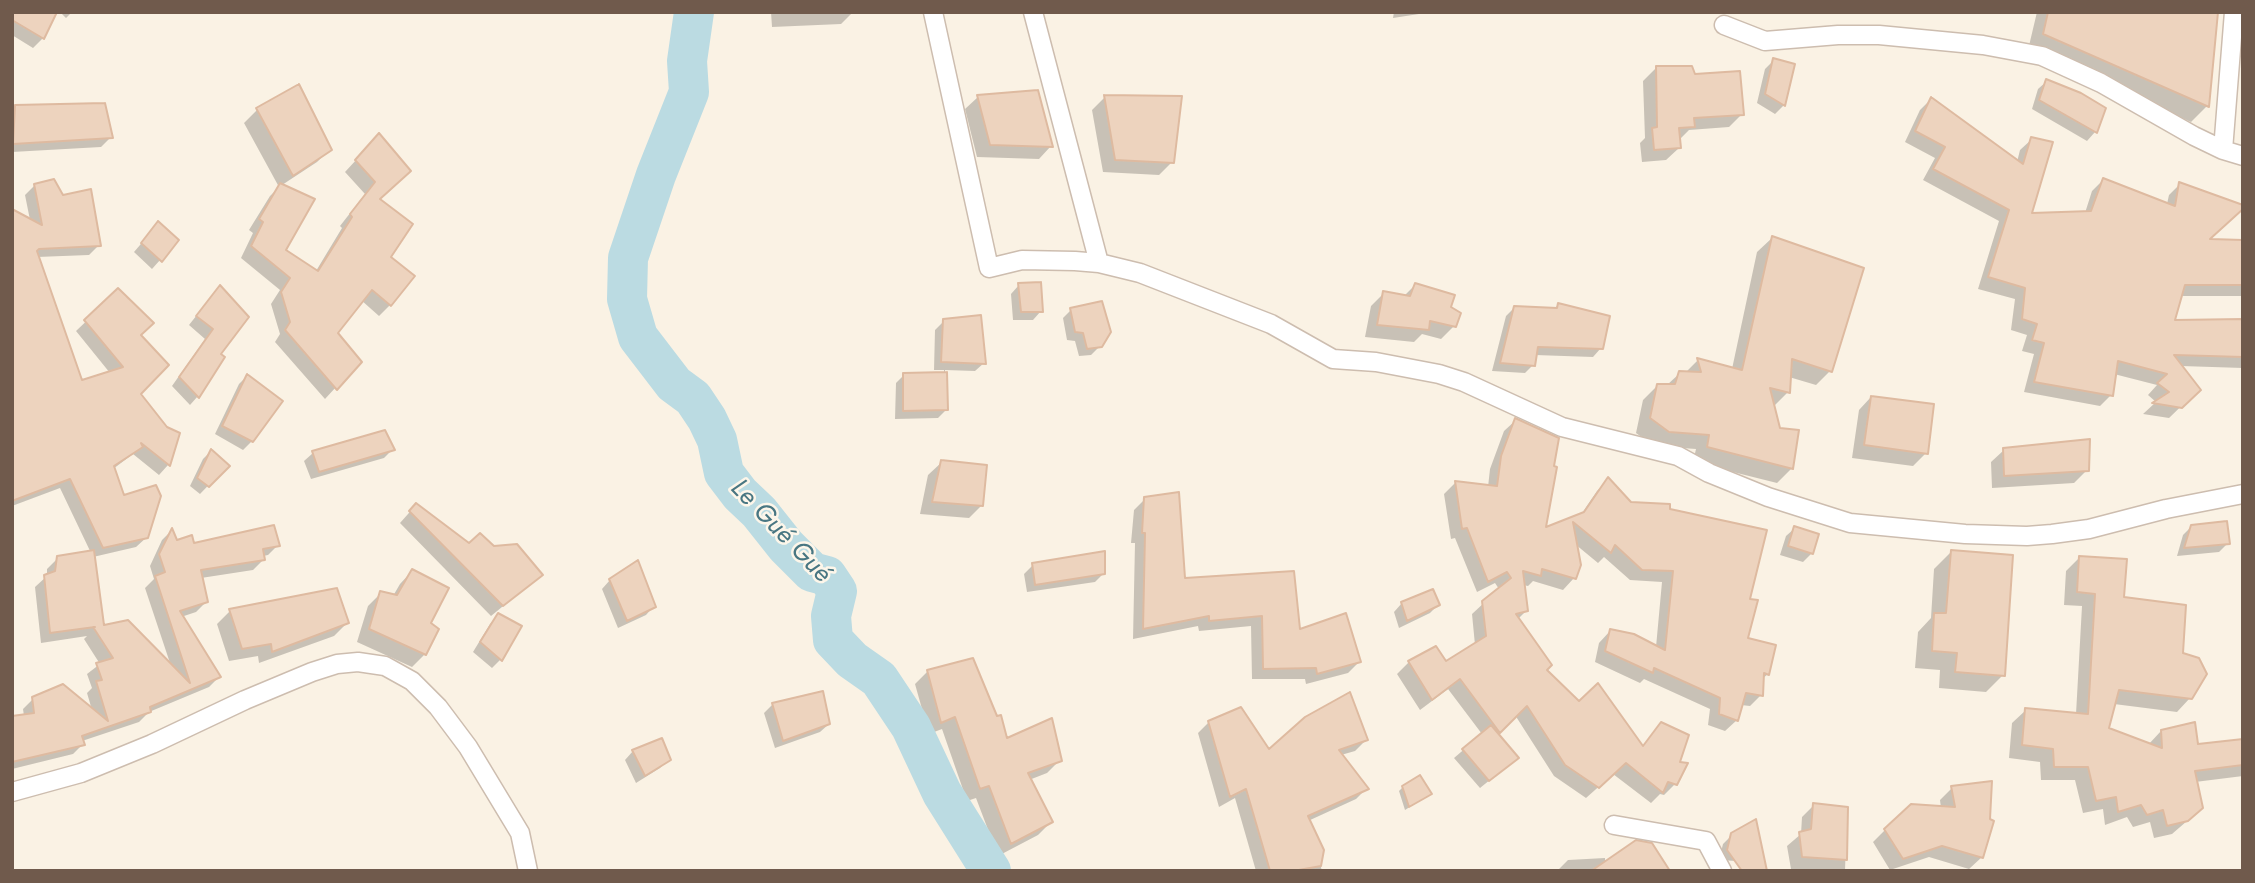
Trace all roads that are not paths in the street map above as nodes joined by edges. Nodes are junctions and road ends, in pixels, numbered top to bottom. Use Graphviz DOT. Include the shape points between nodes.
graph roads {
  1 [pos="933,12"];
  2 [pos="1033,12"];
  3 [pos="2234,12"];
  4 [pos="1724,25"];
  5 [pos="2223,150"];
  6 [pos="2243,156"];
  7 [pos="1099,263"];
  8 [pos="2243,494"];
  9 [pos="12,792"];
  10 [pos="1614,825"];
  11 [pos="528,871"];
  12 [pos="1722,871"];
  1 -- 7 [label="street" via="989,268 1022,260"];
  2 -- 7 [label="street"];
  3 -- 5 [label="street"];
  4 -- 5 [label="street" via="1765,41 1879,35 2042,56"];
  5 -- 6 [label="street"];
  7 -- 8 [label="street" via="1140,273 1271,324 1333,359 1439,374 1562,427 1678,456 1768,497 1850,523 2027,536 2089,529"];
  9 -- 11 [label="street" via="81,773 312,671 358,662 385,666 412,681 468,747 520,833"];
  10 -- 12 [label="street" via="1706,841"];
}
